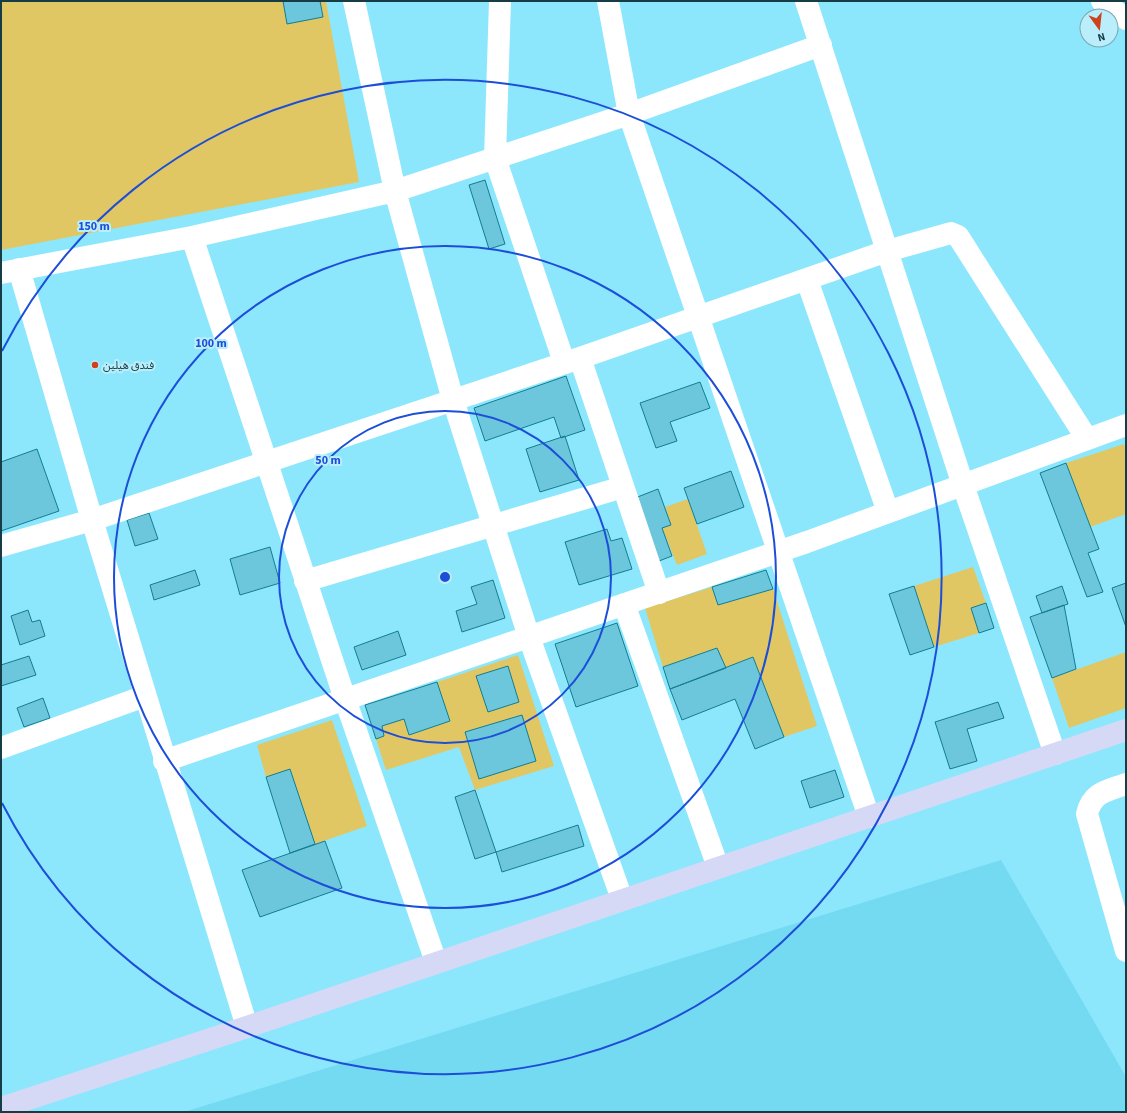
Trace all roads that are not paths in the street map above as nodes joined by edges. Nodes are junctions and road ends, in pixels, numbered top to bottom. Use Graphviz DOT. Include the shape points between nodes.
graph roads {
  1 [pos="354,1"];
  2 [pos="500,1"];
  3 [pos="608,1"];
  4 [pos="806,1"];
  5 [pos="1102,1"];
  6 [pos="1126,19"];
  7 [pos="821,46"];
  8 [pos="629,114"];
  9 [pos="495,158"];
  10 [pos="395,191"];
  11 [pos="192,237"];
  12 [pos="887,251"];
  13 [pos="10,271"];
  14 [pos="807,280"];
  15 [pos="698,318"];
  16 [pos="572,360"];
  17 [pos="453,400"];
  18 [pos="1126,425"];
  19 [pos="1086,439"];
  20 [pos="266,461"];
  21 [pos="963,485"];
  22 [pos="622,487"];
  23 [pos="888,512"];
  24 [pos="92,520"];
  25 [pos="494,524"];
  26 [pos="1,546"];
  27 [pos="779,552"];
  28 [pos="306,581"];
  29 [pos="659,593"];
  30 [pos="624,604"];
  31 [pos="529,637"];
  32 [pos="145,696"];
  33 [pos="345,699"];
  34 [pos="1126,730"];
  35 [pos="1,748"];
  36 [pos="1055,754"];
  37 [pos="164,761"];
  38 [pos="1126,784"];
  39 [pos="869,817"];
  40 [pos="718,866"];
  41 [pos="622,899"];
  42 [pos="1126,951"];
  43 [pos="436,962"];
  44 [pos="247,1027"];
  45 [pos="1,1108"];
  1 -- 10 [label="street"];
  2 -- 9 [label="street"];
  3 -- 8 [label="street"];
  4 -- 7 [label="street"];
  5 -- 6 [label="street"];
  7 -- 8 [label="street"];
  7 -- 12 [label="street"];
  8 -- 9 [label="street"];
  8 -- 15 [label="street"];
  9 -- 10 [label="street"];
  9 -- 16 [label="street"];
  10 -- 11 [label="street"];
  10 -- 17 [label="street"];
  11 -- 13 [label="street"];
  11 -- 20 [label="street"];
  12 -- 14 [label="street"];
  12 -- 19 [label="street" via="942,234 951,233 958,236"];
  12 -- 21 [label="street"];
  13 -- 24 [label="street"];
  14 -- 15 [label="street"];
  14 -- 23 [label="street"];
  15 -- 16 [label="street"];
  15 -- 27 [label="street"];
  16 -- 17 [label="street"];
  16 -- 22 [label="street"];
  17 -- 20 [label="street"];
  17 -- 25 [label="street"];
  18 -- 19 [label="street"];
  19 -- 21 [label="street"];
  20 -- 24 [label="street"];
  20 -- 28 [label="street"];
  21 -- 23 [label="street"];
  21 -- 36 [label="street"];
  22 -- 25 [label="street"];
  22 -- 29 [label="street"];
  23 -- 27 [label="street"];
  24 -- 26 [label="street"];
  24 -- 32 [label="street"];
  25 -- 28 [label="street"];
  25 -- 31 [label="street"];
  27 -- 29 [label="street"];
  27 -- 39 [label="street"];
  28 -- 33 [label="street"];
  29 -- 30 [label="street"];
  30 -- 31 [label="street"];
  30 -- 40 [label="street"];
  31 -- 33 [label="street"];
  31 -- 41 [label="street"];
  32 -- 35 [label="street"];
  32 -- 37 [label="street"];
  33 -- 37 [label="street"];
  33 -- 43 [label="street"];
  34 -- 36 [label="main road"];
  36 -- 39 [label="main road"];
  37 -- 44 [label="street"];
  38 -- 42 [label="street" via="1098,795 1090,802 1087,814"];
  39 -- 40 [label="main road"];
  40 -- 41 [label="main road"];
  41 -- 43 [label="main road"];
  43 -- 44 [label="main road"];
  44 -- 45 [label="main road"];
}
